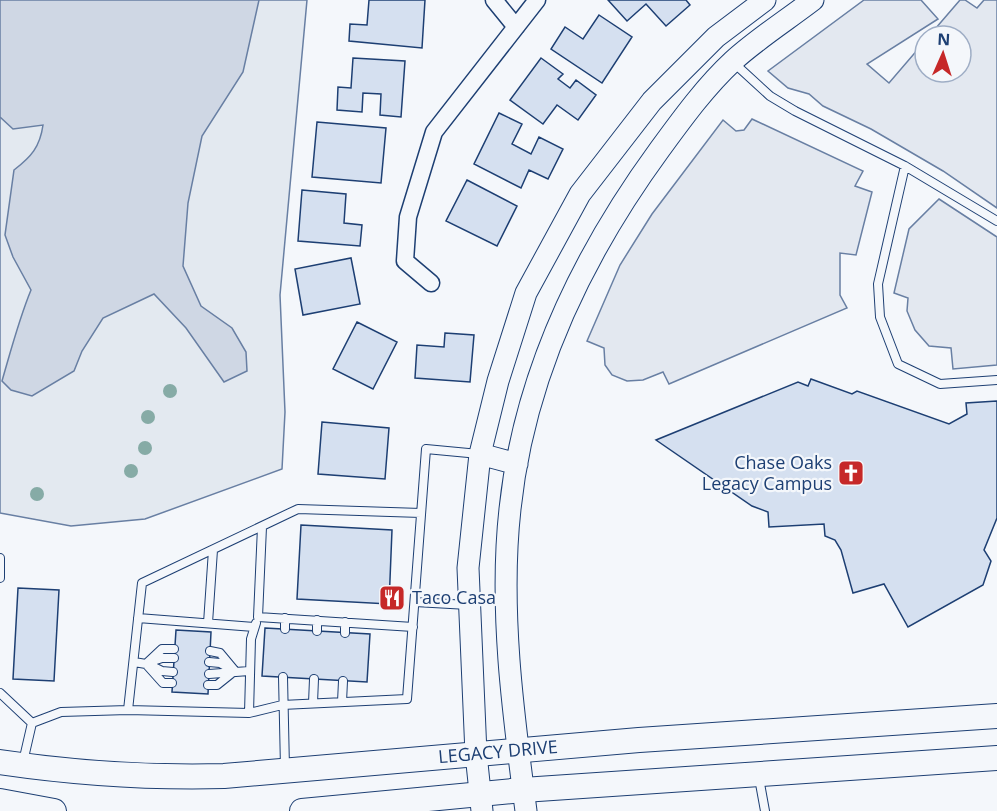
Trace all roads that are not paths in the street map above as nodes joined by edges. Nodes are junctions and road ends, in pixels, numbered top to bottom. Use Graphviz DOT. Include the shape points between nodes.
graph roads {
  1 [pos="494,0"];
  2 [pos="537,0"];
  3 [pos="765,0"];
  4 [pos="813,0"];
  5 [pos="516,27"];
  6 [pos="716,37"];
  7 [pos="733,62"];
  8 [pos="905,166"];
  9 [pos="997,221"];
  10 [pos="431,283"];
  11 [pos="997,380"];
  12 [pos="480,454"];
  13 [pos="517,464"];
  14 [pos="421,513"];
  15 [pos="262,526"];
  16 [pos="213,550"];
  17 [pos="0,558"];
  18 [pos="0,578"];
  19 [pos="415,602"];
  20 [pos="470,605"];
  21 [pos="258,617"];
  22 [pos="138,618"];
  23 [pos="285,618"];
  24 [pos="317,620"];
  25 [pos="345,622"];
  26 [pos="208,623"];
  27 [pos="254,627"];
  28 [pos="413,627"];
  29 [pos="285,629"];
  30 [pos="317,631"];
  31 [pos="345,633"];
  32 [pos="210,651"];
  33 [pos="174,654"];
  34 [pos="134,662"];
  35 [pos="209,662"];
  36 [pos="147,663"];
  37 [pos="235,671"];
  38 [pos="249,671"];
  39 [pos="173,672"];
  40 [pos="209,675"];
  41 [pos="283,677"];
  42 [pos="314,679"];
  43 [pos="343,681"];
  44 [pos="172,683"];
  45 [pos="208,685"];
  46 [pos="0,693"];
  47 [pos="342,702"];
  48 [pos="313,703"];
  49 [pos="282,705"];
  50 [pos="128,710"];
  51 [pos="249,713"];
  52 [pos="997,716"];
  53 [pos="32,723"];
  54 [pos="517,750"];
  55 [pos="477,754"];
  56 [pos="997,758"];
  57 [pos="11,764"];
  58 [pos="285,772"];
  59 [pos="758,774"];
  60 [pos="525,800"];
  61 [pos="482,803"];
  62 [pos="6,806"];
  63 [pos="356,808"];
  64 [pos="54,811"];
  65 [pos="302,811"];
  66 [pos="765,811"];
  1 -- 5 [label="street"];
  2 -- 5 [label="street"];
  3 -- 6 [label="street"];
  4 -- 7 [label="street"];
  5 -- 10 [label="street" via="434,132 408,217 405,261"];
  6 -- 7 [label="street"];
  6 -- 12 [label="street" via="652,101 580,194 526,293"];
  7 -- 8 [label="lane" via="770,96"];
  7 -- 13 [label="street" via="682,120 629,190 566,302 533,389"];
  8 -- 9 [label="lane"];
  8 -- 11 [label="lane" via="878,284 880,317 898,364 940,384"];
  12 -- 13 [label="street"];
  12 -- 14 [label="lane" via="426,450"];
  12 -- 20 [label="street" via="468,568"];
  13 -- 54 [label="street" via="510,511 508,659"];
  14 -- 15 [label="lane" via="298,509"];
  14 -- 19 [label="lane"];
  15 -- 16 [label="lane"];
  15 -- 21 [label="lane"];
  16 -- 22 [label="lane" via="142,583"];
  16 -- 26 [label="lane"];
  17 -- 18 [label="lane"];
  19 -- 20 [label="lane"];
  19 -- 28 [label="lane"];
  20 -- 55 [label="street"];
  21 -- 23 [label="lane"];
  21 -- 27 [label="lane"];
  22 -- 26 [label="lane"];
  22 -- 34 [label="lane"];
  23 -- 24 [label="lane"];
  23 -- 29 [label="lane"];
  24 -- 25 [label="lane"];
  24 -- 30 [label="lane"];
  25 -- 28 [label="lane"];
  25 -- 31 [label="lane"];
  26 -- 27 [label="lane"];
  27 -- 38 [label="lane"];
  28 -- 47 [label="lane" via="407,699"];
  32 -- 37 [label="lane" via="220,653"];
  33 -- 36 [label="lane" via="162,649"];
  34 -- 36 [label="lane"];
  34 -- 50 [label="lane"];
  35 -- 37 [label="lane"];
  36 -- 39 [label="lane"];
  36 -- 44 [label="lane" via="163,683"];
  37 -- 38 [label="lane"];
  37 -- 40 [label="lane"];
  37 -- 45 [label="lane" via="217,685"];
  38 -- 51 [label="lane"];
  41 -- 49 [label="lane"];
  42 -- 48 [label="lane"];
  43 -- 47 [label="lane"];
  46 -- 53 [label="lane"];
  47 -- 48 [label="lane"];
  48 -- 49 [label="lane"];
  49 -- 51 [label="lane"];
  49 -- 58 [label="lane"];
  50 -- 51 [label="lane"];
  50 -- 53 [label="lane" via="61,712"];
  52 -- 54 [label="main road, LEGACY DRIVE"];
  53 -- 57 [label="lane"];
  54 -- 55 [label="main road, LEGACY DRIVE"];
  54 -- 60 [label="street"];
  55 -- 58 [label="main road, LEGACY DRIVE"];
  55 -- 61 [label="street"];
  56 -- 59 [label="main road"];
  57 -- 58 [label="main road, LEGACY DRIVE" via="162,778"];
  57 -- 62 [label="main road"];
  59 -- 60 [label="main road"];
  59 -- 66 [label="lane"];
  60 -- 61 [label="main road"];
  61 -- 63 [label="main road"];
  62 -- 64 [label="main road"];
  63 -- 65 [label="main road"];
}
